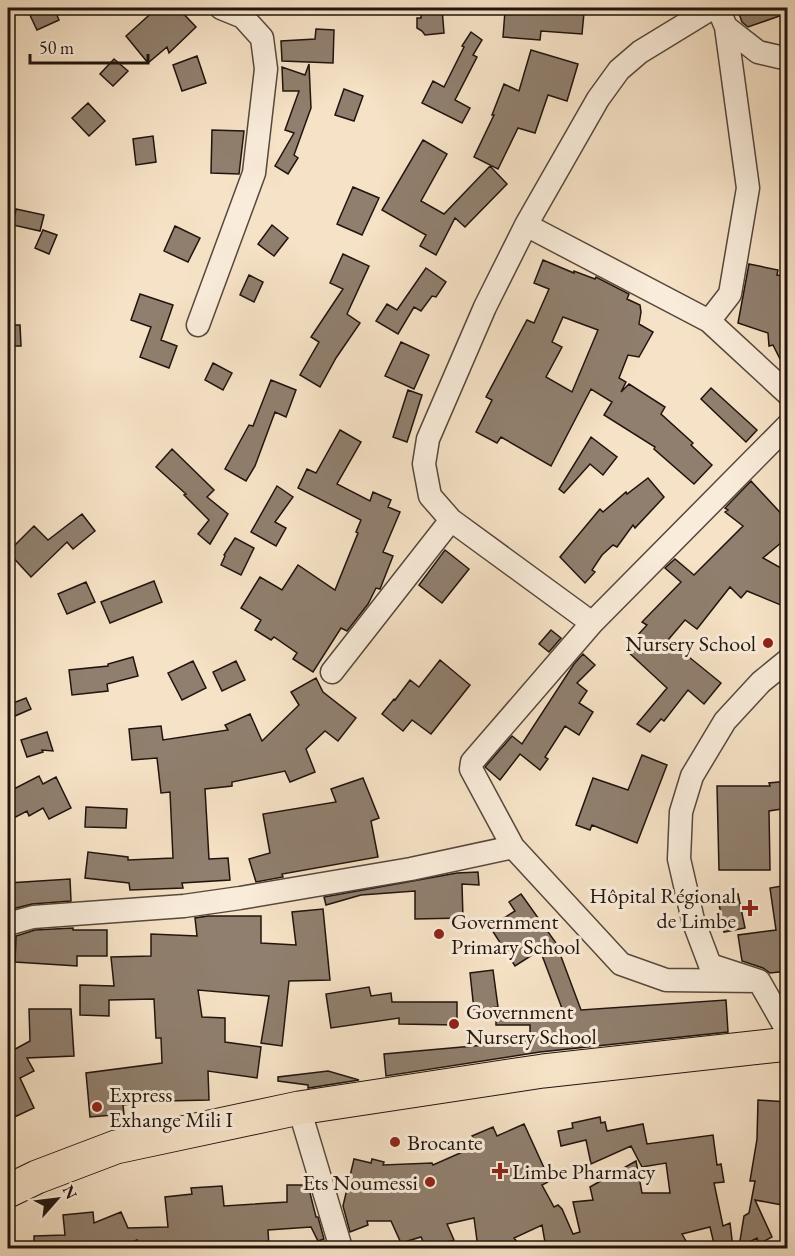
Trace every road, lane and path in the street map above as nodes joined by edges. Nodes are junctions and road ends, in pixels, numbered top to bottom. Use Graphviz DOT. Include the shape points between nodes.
graph roads {
  1 [pos="220,8"];
  2 [pos="712,8"];
  3 [pos="722,17"];
  4 [pos="788,59"];
  5 [pos="526,225"];
  6 [pos="710,321"];
  7 [pos="198,325"];
  8 [pos="788,394"];
  9 [pos="788,425"];
  10 [pos="451,520"];
  11 [pos="592,623"];
  12 [pos="788,660"];
  13 [pos="332,672"];
  14 [pos="513,847"];
  15 [pos="8,924"];
  16 [pos="759,981"];
  17 [pos="788,1032"];
  18 [pos="788,1044"];
  19 [pos="299,1108"];
  20 [pos="8,1191"];
  21 [pos="341,1248"];
  1 -- 7 [label="street" via="243,17 262,38 266,69 254,173"];
  2 -- 5 [label="street" via="640,52 619,70 598,99"];
  3 -- 4 [label="street" via="758,52"];
  3 -- 6 [label="street" via="748,188 730,294"];
  5 -- 6 [label="street"];
  5 -- 10 [label="street" via="484,307 428,439 424,464 430,496"];
  6 -- 8 [label="street"];
  9 -- 11 [label="street"];
  10 -- 11 [label="street"];
  10 -- 13 [label="street"];
  11 -- 14 [label="street" via="472,762 475,780"];
  12 -- 16 [label="street" via="761,682 725,722 692,776 681,812 679,859 693,920 710,965"];
  14 -- 15 [label="street" via="240,898 33,917"];
  14 -- 16 [label="street" via="621,964 666,980"];
  16 -- 17 [label="street"];
  18 -- 19 [label="highway" via="543,1071"];
  19 -- 20 [label="highway" via="116,1147"];
  19 -- 21 [label="street"];
}
